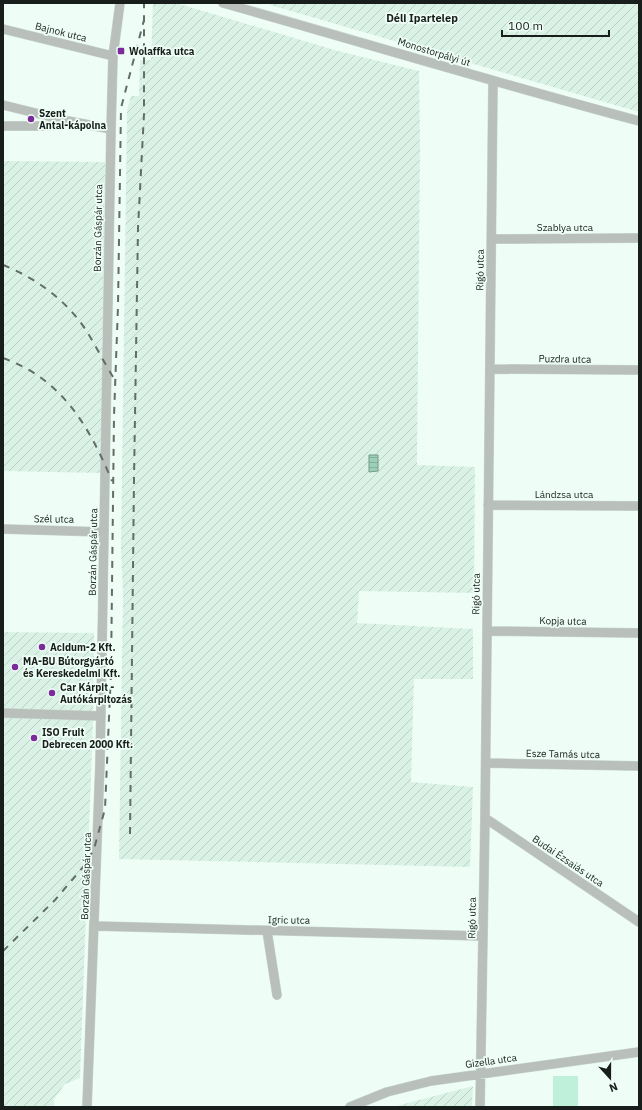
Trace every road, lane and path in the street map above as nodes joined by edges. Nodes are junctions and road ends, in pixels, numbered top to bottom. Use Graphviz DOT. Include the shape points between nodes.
graph roads {
  1 [pos="120,3"];
  2 [pos="222,3"];
  3 [pos="3,30"];
  4 [pos="113,56"];
  5 [pos="493,82"];
  6 [pos="3,105"];
  7 [pos="68,121"];
  8 [pos="639,121"];
  9 [pos="3,126"];
  10 [pos="111,129"];
  11 [pos="639,238"];
  12 [pos="492,239"];
  13 [pos="490,369"];
  14 [pos="639,370"];
  15 [pos="488,505"];
  16 [pos="639,506"];
  17 [pos="3,529"];
  18 [pos="104,532"];
  19 [pos="487,631"];
  20 [pos="639,633"];
  21 [pos="3,713"];
  22 [pos="101,716"];
  23 [pos="486,764"];
  24 [pos="639,766"];
  25 [pos="485,818"];
  26 [pos="639,922"];
  27 [pos="95,926"];
  28 [pos="267,931"];
  29 [pos="483,936"];
  30 [pos="276,995"];
  31 [pos="639,1052"];
  32 [pos="480,1074"];
  33 [pos="87,1105"];
  34 [pos="350,1107"];
  35 [pos="480,1107"];
  1 -- 4 [label="street, Borzán Gáspár utca"];
  2 -- 5 [label="street, Monostorpályi út" via="439,64"];
  3 -- 4 [label="street, Bajnok utca"];
  4 -- 10 [label="street, Borzán Gáspár utca"];
  5 -- 8 [label="street, Monostorpályi út"];
  5 -- 12 [label="street, Rigó utca"];
  6 -- 7 [label="street"];
  7 -- 9 [label="street" via="47,126"];
  7 -- 10 [label="street"];
  10 -- 18 [label="street, Borzán Gáspár utca"];
  11 -- 12 [label="street, Szablya utca"];
  12 -- 13 [label="street, Rigó utca"];
  13 -- 14 [label="street, Puzdra utca"];
  13 -- 15 [label="street, Rigó utca"];
  15 -- 16 [label="street, Lándzsa utca"];
  15 -- 19 [label="street, Rigó utca"];
  17 -- 18 [label="street, Szél utca"];
  18 -- 22 [label="street, Borzán Gáspár utca"];
  19 -- 20 [label="street, Kopja utca"];
  19 -- 23 [label="street, Rigó utca"];
  21 -- 22 [label="street"];
  22 -- 27 [label="street, Borzán Gáspár utca"];
  23 -- 24 [label="street, Esze Tamás utca"];
  23 -- 25 [label="street, Rigó utca"];
  25 -- 26 [label="street, Budai Ézsaiás utca"];
  25 -- 29 [label="street, Rigó utca"];
  27 -- 28 [label="street, Igric utca"];
  27 -- 33 [label="street, Borzán Gáspár utca"];
  28 -- 29 [label="street, Igric utca"];
  28 -- 30 [label="street"];
  29 -- 32 [label="street, Rigó utca"];
  31 -- 32 [label="street, Gizella utca"];
  32 -- 34 [label="street, Gizella utca" via="416,1084"];
  32 -- 35 [label="street, Rigó utca"];
}
